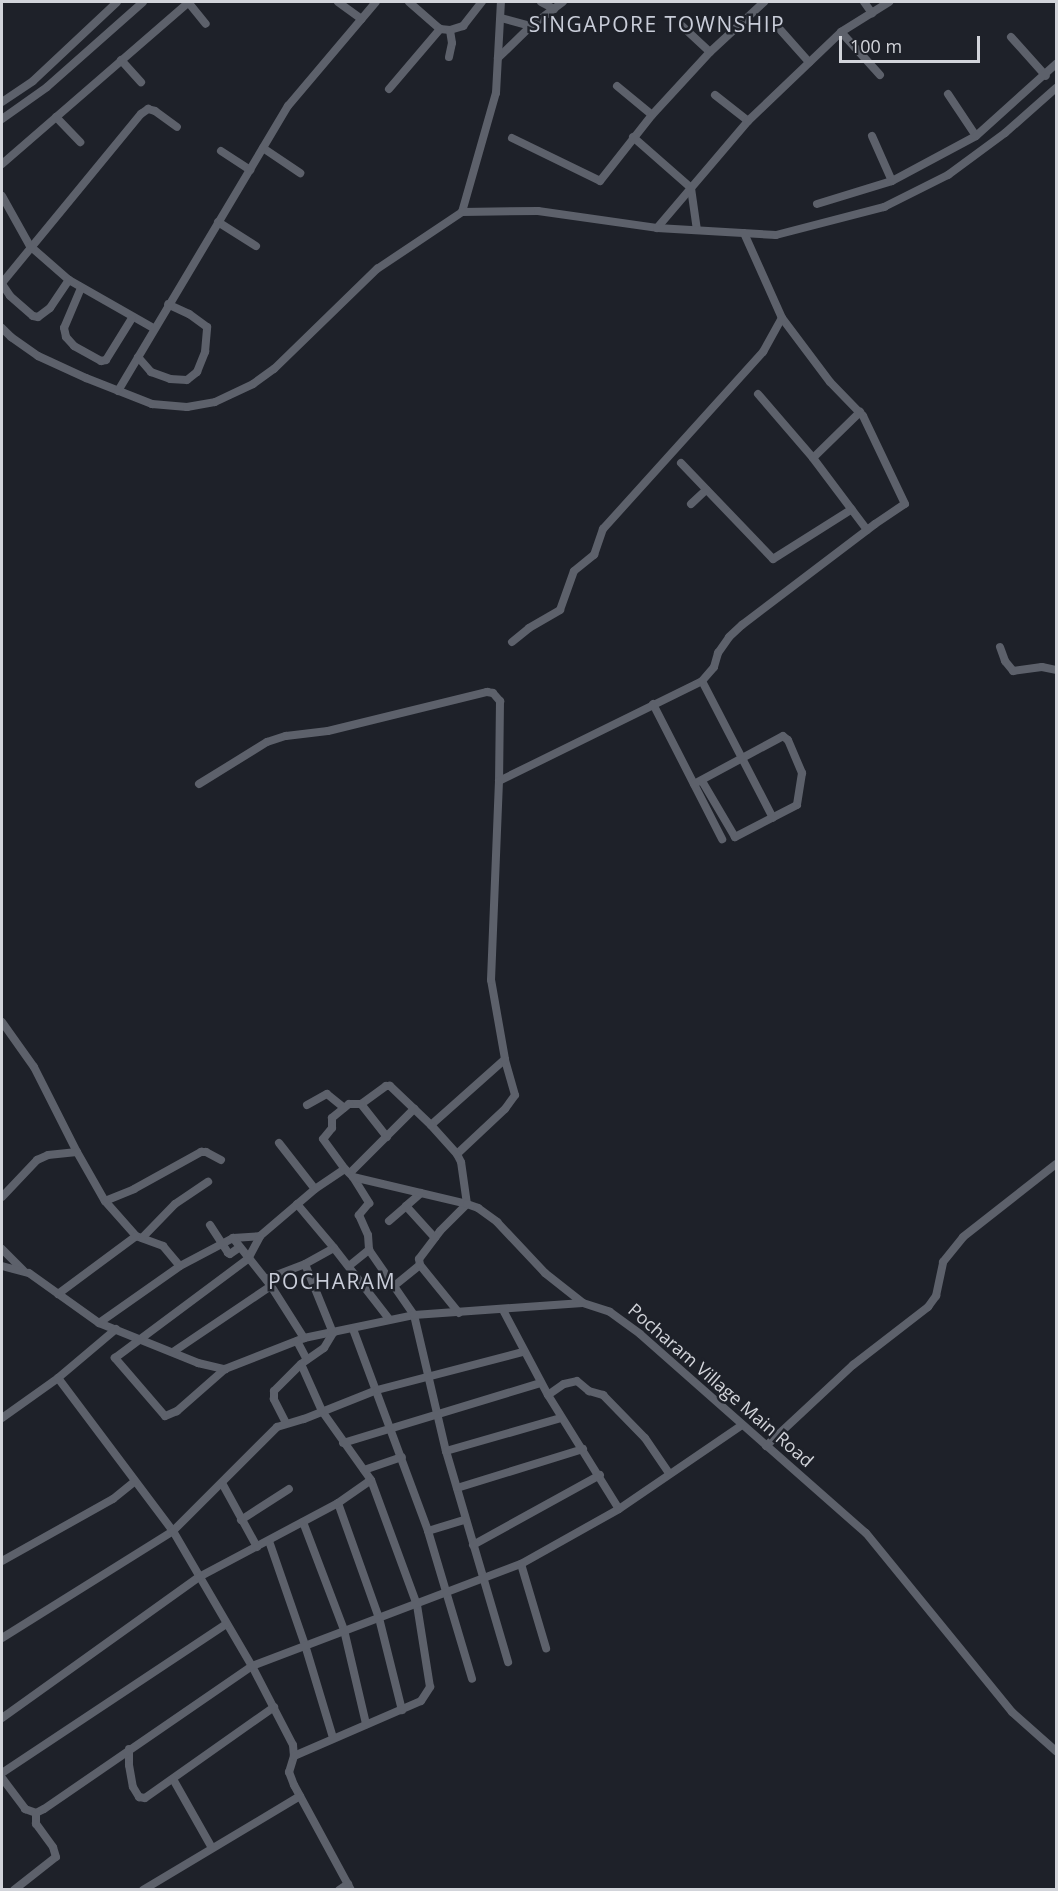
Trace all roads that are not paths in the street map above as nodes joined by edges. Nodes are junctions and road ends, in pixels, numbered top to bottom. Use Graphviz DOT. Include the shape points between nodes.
graph roads {
  1 [pos="117,2"];
  2 [pos="143,2"];
  3 [pos="188,2"];
  4 [pos="338,2"];
  5 [pos="376,2"];
  6 [pos="409,2"];
  7 [pos="482,2"];
  8 [pos="501,2"];
  9 [pos="541,2"];
  10 [pos="563,2"];
  11 [pos="764,2"];
  12 [pos="864,2"];
  13 [pos="888,2"];
  14 [pos="554,9"];
  15 [pos="872,13"];
  16 [pos="501,18"];
  17 [pos="361,19"];
  18 [pos="206,24"];
  19 [pos="776,25"];
  20 [pos="531,26"];
  21 [pos="682,26"];
  22 [pos="440,29"];
  23 [pos="450,30"];
  24 [pos="841,32"];
  25 [pos="1011,37"];
  26 [pos="710,52"];
  27 [pos="448,57"];
  28 [pos="498,58"];
  29 [pos="121,60"];
  30 [pos="809,62"];
  31 [pos="1056,64"];
  32 [pos="880,75"];
  33 [pos="1046,76"];
  34 [pos="141,82"];
  35 [pos="617,86"];
  36 [pos="1056,88"];
  37 [pos="389,89"];
  38 [pos="948,94"];
  39 [pos="715,95"];
  40 [pos="2,102"];
  41 [pos="652,115"];
  42 [pos="56,117"];
  43 [pos="2,119"];
  44 [pos="748,121"];
  45 [pos="177,127"];
  46 [pos="872,136"];
  47 [pos="976,136"];
  48 [pos="633,137"];
  49 [pos="512,138"];
  50 [pos="80,142"];
  51 [pos="263,148"];
  52 [pos="221,151"];
  53 [pos="2,164"];
  54 [pos="250,170"];
  55 [pos="300,173"];
  56 [pos="892,181"];
  57 [pos="691,188"];
  58 [pos="3,203"];
  59 [pos="817,204"];
  60 [pos="462,212"];
  61 [pos="218,222"];
  62 [pos="657,228"];
  63 [pos="697,230"];
  64 [pos="744,233"];
  65 [pos="30,246"];
  66 [pos="256,246"];
  67 [pos="69,280"];
  68 [pos="2,284"];
  69 [pos="81,288"];
  70 [pos="168,304"];
  71 [pos="132,318"];
  72 [pos="782,318"];
  73 [pos="2,328"];
  74 [pos="153,328"];
  75 [pos="138,357"];
  76 [pos="118,391"];
  77 [pos="759,394"];
  78 [pos="860,412"];
  79 [pos="813,458"];
  80 [pos="681,463"];
  81 [pos="706,490"];
  82 [pos="691,504"];
  83 [pos="852,509"];
  84 [pos="867,530"];
  85 [pos="512,642"];
  86 [pos="1000,647"];
  87 [pos="1056,670"];
  88 [pos="702,681"];
  89 [pos="653,704"];
  90 [pos="743,758"];
  91 [pos="499,781"];
  92 [pos="698,782"];
  93 [pos="199,784"];
  94 [pos="773,818"];
  95 [pos="722,839"];
  96 [pos="2,1022"];
  97 [pos="505,1059"];
  98 [pos="361,1104"];
  99 [pos="307,1106"];
  100 [pos="344,1108"];
  101 [pos="414,1109"];
  102 [pos="431,1125"];
  103 [pos="387,1137"];
  104 [pos="279,1143"];
  105 [pos="77,1152"];
  106 [pos="457,1154"];
  107 [pos="221,1160"];
  108 [pos="1056,1164"];
  109 [pos="350,1173"];
  110 [pos="208,1182"];
  111 [pos="315,1189"];
  112 [pos="421,1193"];
  113 [pos="2,1197"];
  114 [pos="105,1201"];
  115 [pos="297,1204"];
  116 [pos="467,1204"];
  117 [pos="406,1206"];
  118 [pos="389,1221"];
  119 [pos="210,1225"];
  120 [pos="260,1236"];
  121 [pos="139,1237"];
  122 [pos="233,1238"];
  123 [pos="435,1238"];
  124 [pos="221,1244"];
  125 [pos="240,1247"];
  126 [pos="334,1248"];
  127 [pos="2,1249"];
  128 [pos="369,1250"];
  129 [pos="248,1259"];
  130 [pos="305,1264"];
  131 [pos="420,1265"];
  132 [pos="2,1266"];
  133 [pos="180,1266"];
  134 [pos="349,1266"];
  135 [pos="23,1270"];
  136 [pos="268,1283"];
  137 [pos="394,1286"];
  138 [pos="58,1294"];
  139 [pos="583,1303"];
  140 [pos="503,1310"];
  141 [pos="459,1313"];
  142 [pos="414,1315"];
  143 [pos="389,1319"];
  144 [pos="99,1323"];
  145 [pos="116,1329"];
  146 [pos="353,1329"];
  147 [pos="333,1333"];
  148 [pos="138,1339"];
  149 [pos="301,1339"];
  150 [pos="173,1352"];
  151 [pos="523,1352"];
  152 [pos="304,1362"];
  153 [pos="225,1369"];
  154 [pos="428,1376"];
  155 [pos="58,1378"];
  156 [pos="540,1383"];
  157 [pos="377,1390"];
  158 [pos="548,1395"];
  159 [pos="322,1411"];
  160 [pos="437,1414"];
  161 [pos="2,1418"];
  162 [pos="561,1418"];
  163 [pos="286,1423"];
  164 [pos="742,1425"];
  165 [pos="391,1427"];
  166 [pos="343,1443"];
  167 [pos="766,1446"];
  168 [pos="583,1449"];
  169 [pos="446,1451"];
  170 [pos="402,1457"];
  171 [pos="364,1470"];
  172 [pos="669,1473"];
  173 [pos="600,1475"];
  174 [pos="371,1480"];
  175 [pos="135,1481"];
  176 [pos="222,1483"];
  177 [pos="457,1488"];
  178 [pos="289,1489"];
  179 [pos="338,1503"];
  180 [pos="619,1509"];
  181 [pos="241,1520"];
  182 [pos="465,1520"];
  183 [pos="303,1522"];
  184 [pos="173,1531"];
  185 [pos="428,1531"];
  186 [pos="268,1541"];
  187 [pos="473,1545"];
  188 [pos="256,1547"];
  189 [pos="2,1561"];
  190 [pos="521,1564"];
  191 [pos="199,1577"];
  192 [pos="483,1580"];
  193 [pos="449,1594"];
  194 [pos="417,1605"];
  195 [pos="379,1618"];
  196 [pos="226,1624"];
  197 [pos="344,1630"];
  198 [pos="2,1638"];
  199 [pos="305,1645"];
  200 [pos="546,1648"];
  201 [pos="508,1662"];
  202 [pos="252,1666"];
  203 [pos="472,1679"];
  204 [pos="274,1707"];
  205 [pos="402,1710"];
  206 [pos="2,1718"];
  207 [pos="366,1724"];
  208 [pos="333,1738"];
  209 [pos="129,1749"];
  210 [pos="1056,1751"];
  211 [pos="294,1756"];
  212 [pos="2,1773"];
  213 [pos="2,1778"];
  214 [pos="172,1779"];
  215 [pos="300,1796"];
  216 [pos="36,1813"];
  217 [pos="212,1848"];
  218 [pos="349,1887"];
  219 [pos="147,1888"];
  220 [pos="15,1890"];
  221 [pos="339,1890"];
  1 -- 40 [label="street" via="33,81"];
  2 -- 43 [label="street" via="47,87"];
  3 -- 18 [label="street"];
  3 -- 29 [label="street"];
  4 -- 17 [label="street"];
  5 -- 17 [label="street"];
  6 -- 22 [label="street"];
  7 -- 23 [label="street" via="463,26"];
  8 -- 16 [label="street"];
  9 -- 14 [label="street"];
  10 -- 14 [label="street"];
  11 -- 26 [label="street"];
  12 -- 15 [label="street"];
  13 -- 15 [label="street"];
  14 -- 20 [label="street"];
  15 -- 24 [label="street"];
  16 -- 20 [label="street"];
  16 -- 28 [label="street"];
  17 -- 51 [label="street" via="288,106"];
  19 -- 30 [label="street"];
  20 -- 28 [label="street"];
  21 -- 26 [label="street"];
  22 -- 23 [label="street"];
  22 -- 37 [label="street"];
  23 -- 27 [label="street"];
  24 -- 30 [label="street"];
  24 -- 32 [label="street"];
  25 -- 33 [label="street"];
  26 -- 41 [label="street"];
  28 -- 60 [label="street" via="496,93"];
  29 -- 34 [label="street"];
  29 -- 42 [label="street"];
  30 -- 44 [label="street"];
  31 -- 33 [label="street"];
  33 -- 47 [label="street"];
  35 -- 41 [label="street"];
  36 -- 64 [label="street" via="948,176 884,207 776,235"];
  38 -- 47 [label="street"];
  39 -- 44 [label="street"];
  41 -- 48 [label="street"];
  42 -- 50 [label="street"];
  42 -- 53 [label="street"];
  44 -- 57 [label="street"];
  45 -- 65 [label="street" via="156,111 148,109 141,114"];
  46 -- 56 [label="street"];
  47 -- 56 [label="street"];
  48 -- 49 [label="street" via="600,181"];
  48 -- 57 [label="street"];
  51 -- 54 [label="street"];
  51 -- 55 [label="street"];
  52 -- 54 [label="street"];
  54 -- 61 [label="street"];
  56 -- 59 [label="street"];
  57 -- 62 [label="street"];
  57 -- 63 [label="street"];
  58 -- 65 [label="street"];
  60 -- 62 [label="street" via="538,211"];
  60 -- 76 [label="street" via="377,270 274,369 239,392 187,407 152,404"];
  61 -- 66 [label="street"];
  61 -- 70 [label="street"];
  62 -- 63 [label="street"];
  63 -- 64 [label="street"];
  64 -- 72 [label="street"];
  65 -- 67 [label="street"];
  65 -- 68 [label="street"];
  67 -- 68 [label="street" via="50,308 38,317 10,296"];
  67 -- 69 [label="street"];
  69 -- 71 [label="street"];
  69 -- 71 [label="street" via="63,328 74,346 106,360"];
  70 -- 74 [label="street"];
  70 -- 75 [label="street" via="207,327 205,352 197,372 187,380 170,379 151,372"];
  71 -- 74 [label="street"];
  72 -- 78 [label="street" via="830,382"];
  72 -- 85 [label="street" via="763,352 603,530 594,555 574,571 560,610"];
  73 -- 76 [label="street" via="38,356"];
  74 -- 75 [label="street"];
  75 -- 76 [label="street"];
  77 -- 79 [label="street"];
  78 -- 79 [label="street"];
  78 -- 84 [label="street" via="905,504"];
  79 -- 83 [label="street"];
  80 -- 81 [label="street"];
  81 -- 82 [label="street"];
  81 -- 83 [label="street" via="772,559"];
  83 -- 84 [label="street"];
  84 -- 88 [label="street" via="742,625 718,652 714,667"];
  86 -- 87 [label="street" via="1013,671 1042,667"];
  88 -- 89 [label="street"];
  88 -- 90 [label="street"];
  89 -- 91 [label="street"];
  89 -- 92 [label="street"];
  90 -- 92 [label="street"];
  90 -- 94 [label="street"];
  90 -- 94 [label="street" via="783,736 788,740 802,773 799,802"];
  91 -- 93 [label="street" via="501,710 496,696 487,692 267,742"];
  91 -- 97 [label="street" via="491,980"];
  92 -- 94 [label="street" via="733,837"];
  92 -- 95 [label="street"];
  96 -- 105 [label="street" via="34,1066"];
  97 -- 102 [label="street"];
  97 -- 106 [label="street" via="513,1083 513,1100"];
  98 -- 100 [label="street" via="352,1103"];
  98 -- 101 [label="street" via="390,1086"];
  98 -- 103 [label="street"];
  99 -- 100 [label="street" via="327,1094"];
  100 -- 109 [label="street" via="332,1118 332,1128 323,1139"];
  101 -- 102 [label="street"];
  101 -- 103 [label="street"];
  102 -- 106 [label="street"];
  103 -- 109 [label="street"];
  104 -- 111 [label="street"];
  105 -- 113 [label="street" via="41,1158"];
  105 -- 114 [label="street"];
  106 -- 116 [label="street" via="464,1171"];
  107 -- 114 [label="street" via="201,1152"];
  108 -- 167 [label="street" via="963,1236 943,1262 936,1296 928,1306 837,1379"];
  109 -- 111 [label="street"];
  109 -- 112 [label="street"];
  109 -- 128 [label="street" via="369,1203 359,1215 368,1235"];
  110 -- 121 [label="street" via="175,1204"];
  111 -- 115 [label="street"];
  112 -- 116 [label="street"];
  112 -- 117 [label="street"];
  114 -- 121 [label="street"];
  115 -- 120 [label="street"];
  115 -- 126 [label="street"];
  116 -- 123 [label="street"];
  116 -- 139 [label="street" via="497,1222 544,1273"];
  117 -- 118 [label="street"];
  117 -- 123 [label="street"];
  119 -- 124 [label="street"];
  120 -- 122 [label="street"];
  120 -- 129 [label="street"];
  121 -- 133 [label="street" via="163,1246"];
  121 -- 138 [label="street"];
  122 -- 124 [label="street"];
  122 -- 125 [label="street"];
  123 -- 131 [label="street" via="419,1258"];
  124 -- 125 [label="street" via="230,1254"];
  124 -- 133 [label="street"];
  125 -- 129 [label="street"];
  126 -- 130 [label="street"];
  126 -- 134 [label="street"];
  127 -- 135 [label="street"];
  128 -- 134 [label="street"];
  128 -- 137 [label="street"];
  129 -- 136 [label="street"];
  129 -- 148 [label="street"];
  130 -- 136 [label="street"];
  130 -- 147 [label="street"];
  131 -- 137 [label="street"];
  131 -- 141 [label="street"];
  132 -- 135 [label="street"];
  133 -- 144 [label="street"];
  134 -- 143 [label="street"];
  135 -- 138 [label="street"];
  136 -- 149 [label="street"];
  136 -- 150 [label="street"];
  137 -- 142 [label="street"];
  138 -- 144 [label="street"];
  139 -- 140 [label="street, Pocharam Village Main Road"];
  139 -- 164 [label="street, Pocharam Village Main Road" via="610,1312 640,1334"];
  140 -- 141 [label="street, Pocharam Village Main Road"];
  140 -- 151 [label="street"];
  141 -- 142 [label="street, Pocharam Village Main Road"];
  142 -- 143 [label="street, Pocharam Village Main Road"];
  142 -- 154 [label="street"];
  143 -- 146 [label="street, Pocharam Village Main Road"];
  144 -- 145 [label="street"];
  145 -- 148 [label="street"];
  145 -- 155 [label="street"];
  146 -- 147 [label="street, Pocharam Village Main Road"];
  146 -- 157 [label="street"];
  147 -- 149 [label="street, Pocharam Village Main Road"];
  147 -- 152 [label="street" via="324,1348"];
  148 -- 150 [label="street"];
  148 -- 153 [label="street" via="115,1358 165,1416 177,1412"];
  149 -- 152 [label="street"];
  149 -- 153 [label="street, Pocharam Village Main Road"];
  150 -- 153 [label="street"];
  151 -- 154 [label="street"];
  151 -- 156 [label="street"];
  152 -- 159 [label="street"];
  152 -- 163 [label="street" via="273,1395"];
  154 -- 157 [label="street"];
  154 -- 160 [label="street"];
  155 -- 161 [label="street"];
  155 -- 175 [label="street"];
  156 -- 158 [label="street"];
  156 -- 160 [label="street"];
  157 -- 159 [label="street"];
  157 -- 165 [label="street"];
  158 -- 162 [label="street"];
  158 -- 172 [label="street" via="577,1381 589,1391 603,1395 645,1438"];
  159 -- 163 [label="street"];
  159 -- 166 [label="street"];
  160 -- 165 [label="street"];
  160 -- 169 [label="street"];
  162 -- 168 [label="street"];
  162 -- 169 [label="street"];
  163 -- 176 [label="street" via="272,1431"];
  164 -- 167 [label="street, Pocharam Village Main Road"];
  164 -- 172 [label="street"];
  165 -- 166 [label="street"];
  165 -- 170 [label="street"];
  166 -- 171 [label="street"];
  167 -- 210 [label="street, Pocharam Village Main Road" via="866,1533 1012,1712"];
  168 -- 173 [label="street"];
  168 -- 177 [label="street"];
  169 -- 177 [label="street"];
  170 -- 171 [label="street"];
  170 -- 185 [label="street"];
  171 -- 174 [label="street"];
  172 -- 180 [label="street"];
  173 -- 180 [label="street"];
  173 -- 187 [label="street"];
  174 -- 179 [label="street"];
  174 -- 194 [label="street"];
  175 -- 184 [label="street"];
  175 -- 189 [label="street" via="113,1499"];
  176 -- 181 [label="street"];
  176 -- 184 [label="street"];
  177 -- 182 [label="street"];
  178 -- 181 [label="street"];
  179 -- 183 [label="street"];
  179 -- 195 [label="street"];
  180 -- 190 [label="street"];
  181 -- 188 [label="street"];
  182 -- 185 [label="street"];
  182 -- 187 [label="street"];
  183 -- 186 [label="street"];
  183 -- 197 [label="street"];
  184 -- 191 [label="street"];
  184 -- 198 [label="street"];
  185 -- 193 [label="street"];
  186 -- 188 [label="street"];
  186 -- 199 [label="street"];
  187 -- 192 [label="street"];
  188 -- 191 [label="street"];
  190 -- 192 [label="street"];
  190 -- 200 [label="street"];
  191 -- 196 [label="street"];
  191 -- 206 [label="street"];
  192 -- 193 [label="street"];
  192 -- 201 [label="street"];
  193 -- 194 [label="street"];
  193 -- 203 [label="street"];
  194 -- 195 [label="street"];
  194 -- 205 [label="street" via="430,1687 421,1701"];
  195 -- 197 [label="street"];
  195 -- 205 [label="street"];
  196 -- 202 [label="street"];
  196 -- 212 [label="street"];
  197 -- 199 [label="street"];
  197 -- 207 [label="street"];
  199 -- 202 [label="street"];
  199 -- 208 [label="street"];
  202 -- 204 [label="street"];
  202 -- 209 [label="street"];
  204 -- 211 [label="street" via="290,1738"];
  204 -- 214 [label="street"];
  205 -- 207 [label="street"];
  207 -- 208 [label="street"];
  208 -- 211 [label="street"];
  209 -- 214 [label="street" via="130,1776 139,1797 145,1798"];
  209 -- 216 [label="street"];
  211 -- 215 [label="street" via="289,1772"];
  213 -- 216 [label="street" via="25,1809"];
  214 -- 217 [label="street"];
  215 -- 217 [label="street"];
  215 -- 218 [label="street"];
  216 -- 220 [label="street" via="36,1824 56,1857"];
  217 -- 219 [label="street"];
  218 -- 221 [label="street"];
}
